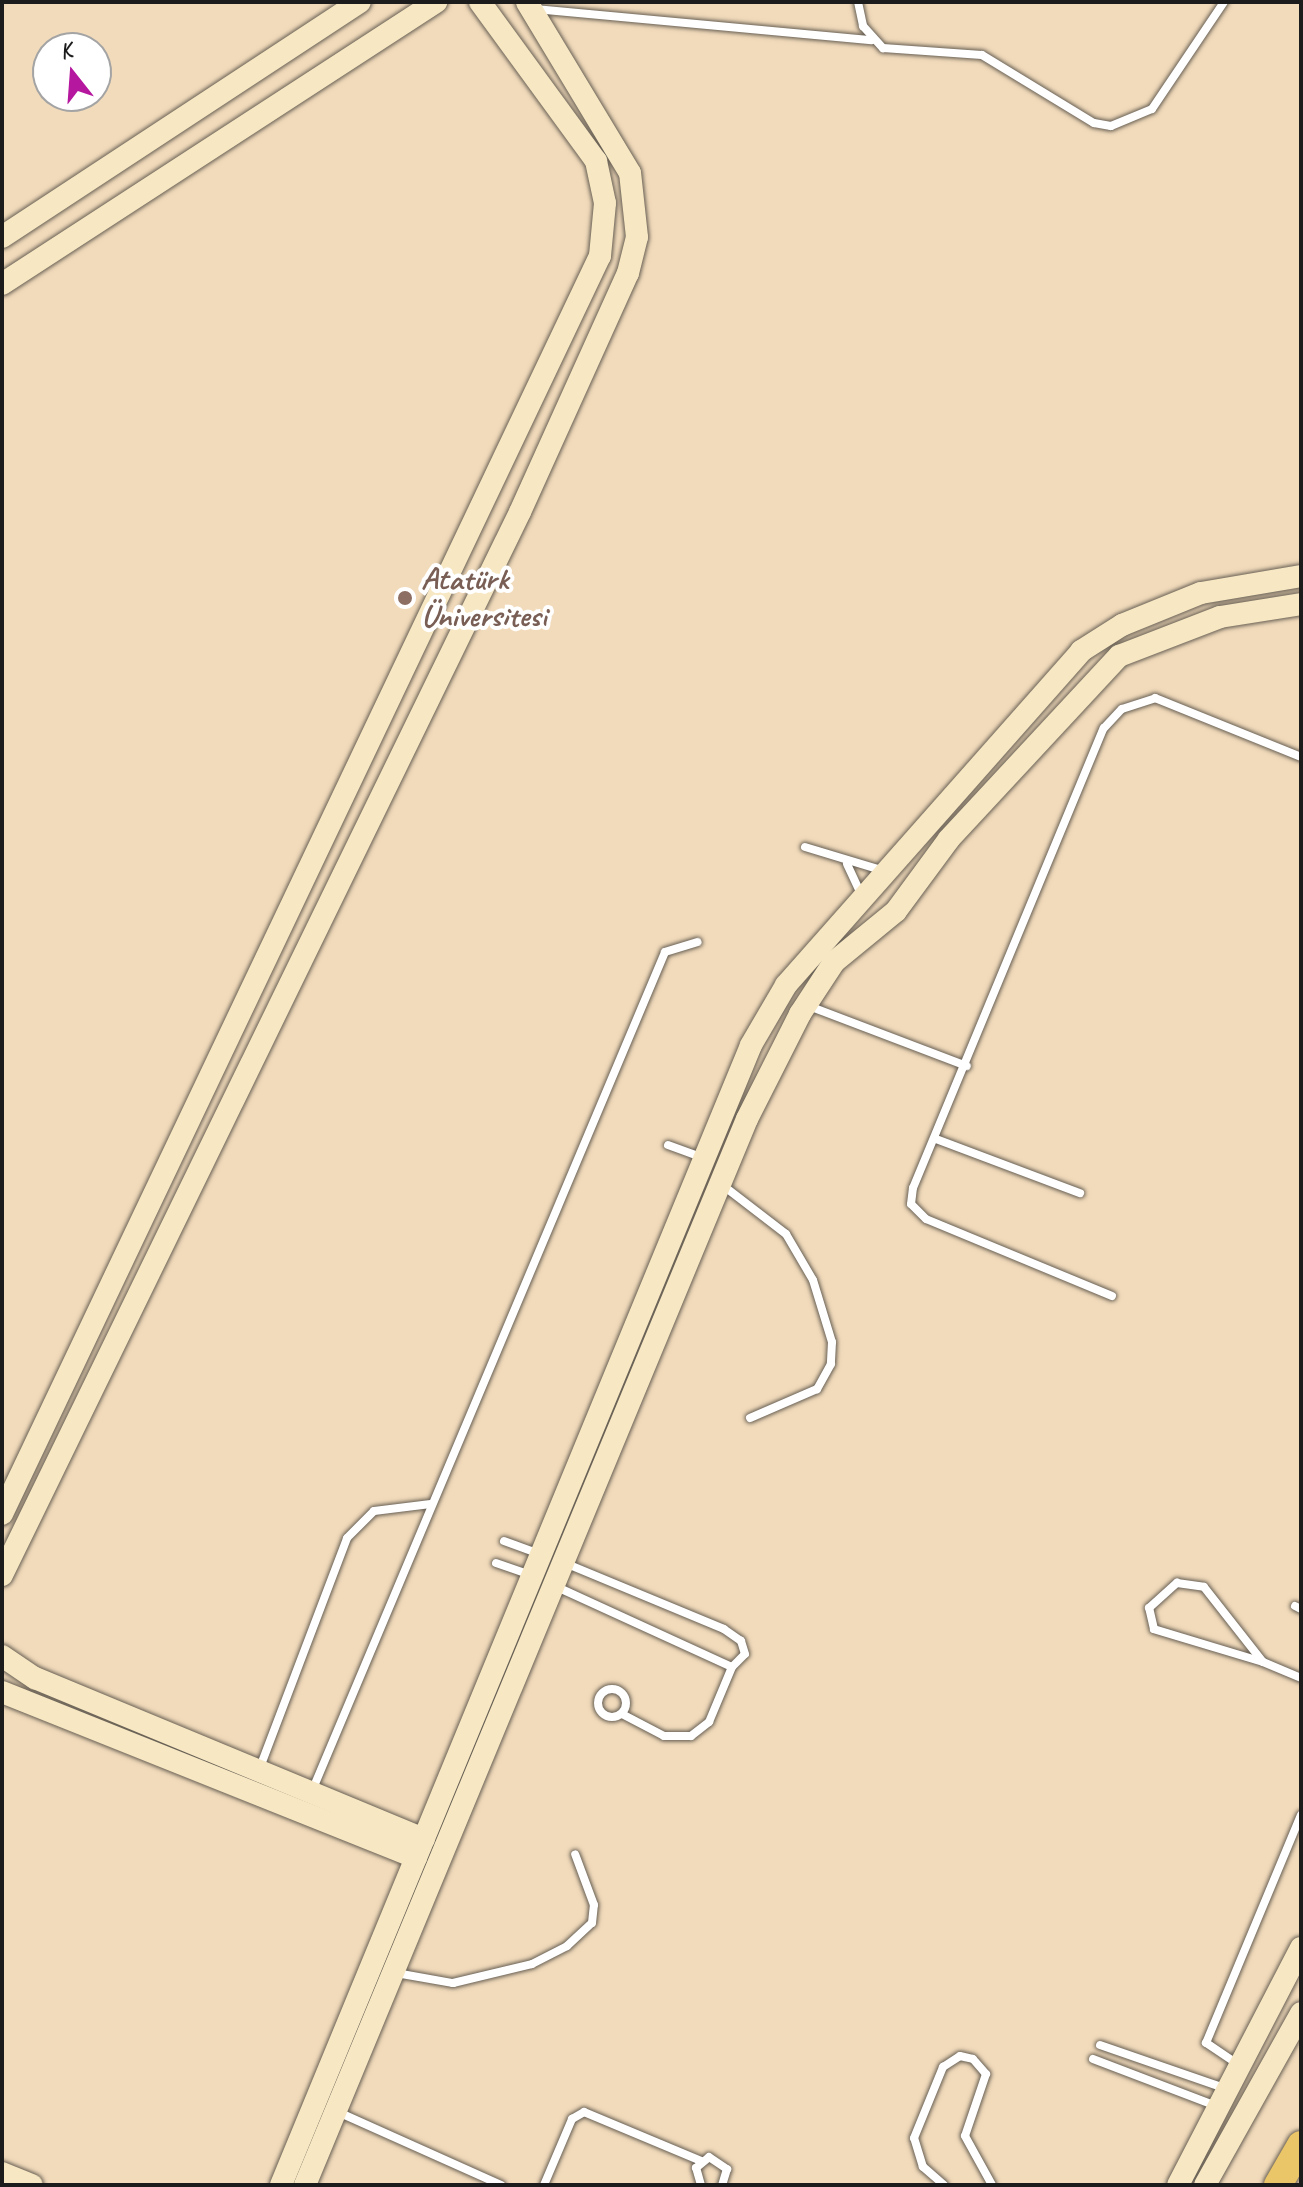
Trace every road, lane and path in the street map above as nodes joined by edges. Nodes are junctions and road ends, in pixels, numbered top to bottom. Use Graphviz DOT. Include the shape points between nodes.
graph roads {
  1 [pos="360,2"];
  2 [pos="436,2"];
  3 [pos="480,2"];
  4 [pos="858,2"];
  5 [pos="1224,2"];
  6 [pos="529,5"];
  7 [pos="872,40"];
  8 [pos="2,237"];
  9 [pos="2,284"];
  10 [pos="1301,576"];
  11 [pos="1301,604"];
  12 [pos="1301,757"];
  13 [pos="805,847"];
  14 [pos="847,864"];
  15 [pos="882,871"];
  16 [pos="861,894"];
  17 [pos="907,899"];
  18 [pos="884,919"];
  19 [pos="698,942"];
  20 [pos="806,1005"];
  21 [pos="967,1066"];
  22 [pos="936,1139"];
  23 [pos="668,1145"];
  24 [pos="705,1159"];
  25 [pos="720,1184"];
  26 [pos="1080,1193"];
  27 [pos="1112,1296"];
  28 [pos="750,1418"];
  29 [pos="431,1504"];
  30 [pos="2,1514"];
  31 [pos="504,1541"];
  32 [pos="496,1563"];
  33 [pos="549,1570"];
  34 [pos="2,1575"];
  35 [pos="2,1656"];
  36 [pos="1263,1662"];
  37 [pos="732,1667"];
  38 [pos="1301,1678"];
  39 [pos="2,1692"];
  40 [pos="622,1714"];
  41 [pos="255,1780"];
  42 [pos="312,1792"];
  43 [pos="1301,1815"];
  44 [pos="420,1848"];
  45 [pos="575,1854"];
  46 [pos="1301,1948"];
  47 [pos="392,1972"];
  48 [pos="1301,2013"];
  49 [pos="1100,2045"];
  50 [pos="1093,2059"];
  51 [pos="1244,2068"];
  52 [pos="1228,2100"];
  53 [pos="334,2110"];
  54 [pos="1301,2145"];
  55 [pos="701,2161"];
  56 [pos="2,2173"];
  57 [pos="546,2183"];
  58 [pos="32,2185"];
  59 [pos="281,2185"];
  60 [pos="305,2185"];
  61 [pos="501,2185"];
  62 [pos="701,2185"];
  63 [pos="722,2185"];
  64 [pos="944,2185"];
  65 [pos="988,2185"];
  66 [pos="1178,2185"];
  67 [pos="1205,2185"];
  68 [pos="1278,2185"];
  1 -- 8 [label="street"];
  2 -- 9 [label="street"];
  3 -- 30 [label="street" via="596,161 605,203 600,256"];
  4 -- 7 [label="lane"];
  5 -- 7 [label="lane" via="1152,109 1120,126 1094,123 982,55 891,50"];
  6 -- 7 [label="lane"];
  6 -- 34 [label="street" via="630,173 637,237 628,273 520,512"];
  10 -- 15 [label="street" via="1201,593 1122,625 1081,651"];
  11 -- 17 [label="street" via="1220,617 1119,656 949,839"];
  12 -- 21 [label="lane" via="1155,698 1122,709 1104,728"];
  13 -- 14 [label="lane"];
  14 -- 15 [label="lane"];
  14 -- 16 [label="lane"];
  15 -- 16 [label="street"];
  15 -- 17 [label="street" via="903,886"];
  16 -- 18 [label="street"];
  16 -- 24 [label="street" via="786,985 751,1045"];
  17 -- 18 [label="street"];
  18 -- 20 [label="street" via="834,962"];
  19 -- 29 [label="lane" via="665,952"];
  20 -- 21 [label="lane"];
  20 -- 25 [label="street"];
  21 -- 22 [label="lane"];
  22 -- 26 [label="lane"];
  22 -- 27 [label="lane" via="911,1204 926,1219"];
  23 -- 24 [label="lane"];
  24 -- 33 [label="street"];
  25 -- 28 [label="lane" via="753,1201 786,1234 813,1280 832,1342 831,1364 817,1389"];
  25 -- 33 [label="street"];
  29 -- 41 [label="lane" via="374,1511 347,1538"];
  29 -- 42 [label="lane"];
  31 -- 33 [label="lane"];
  32 -- 33 [label="lane"];
  33 -- 37 [label="lane"];
  33 -- 37 [label="lane" via="724,1629 741,1641 745,1654"];
  33 -- 44 [label="street"];
  33 -- 47 [label="street"];
  35 -- 41 [label="street" via="35,1678"];
  36 -- 36 [label="lane" via="1154,1629 1149,1608 1177,1583 1204,1587"];
  36 -- 38 [label="lane"];
  37 -- 40 [label="lane" via="709,1722 691,1736 664,1736"];
  39 -- 41 [label="street"];
  41 -- 42 [label="street"];
  41 -- 44 [label="street"];
  42 -- 44 [label="street"];
  43 -- 51 [label="lane" via="1206,2043"];
  44 -- 59 [label="street"];
  45 -- 47 [label="lane" via="594,1905 592,1923 567,1946 532,1964 453,1983"];
  46 -- 51 [label="street"];
  47 -- 53 [label="street"];
  48 -- 67 [label="street"];
  49 -- 52 [label="lane"];
  50 -- 52 [label="lane"];
  51 -- 52 [label="street"];
  52 -- 66 [label="street"];
  53 -- 60 [label="street"];
  53 -- 61 [label="lane"];
  54 -- 68 [label="highway"];
  55 -- 57 [label="lane" via="584,2112 572,2119"];
  55 -- 62 [label="lane"];
  55 -- 63 [label="lane" via="722,2161"];
  56 -- 58 [label="street"];
  64 -- 65 [label="lane" via="923,2167 914,2138 943,2067 960,2056 979,2063 986,2074 965,2136"];
}
